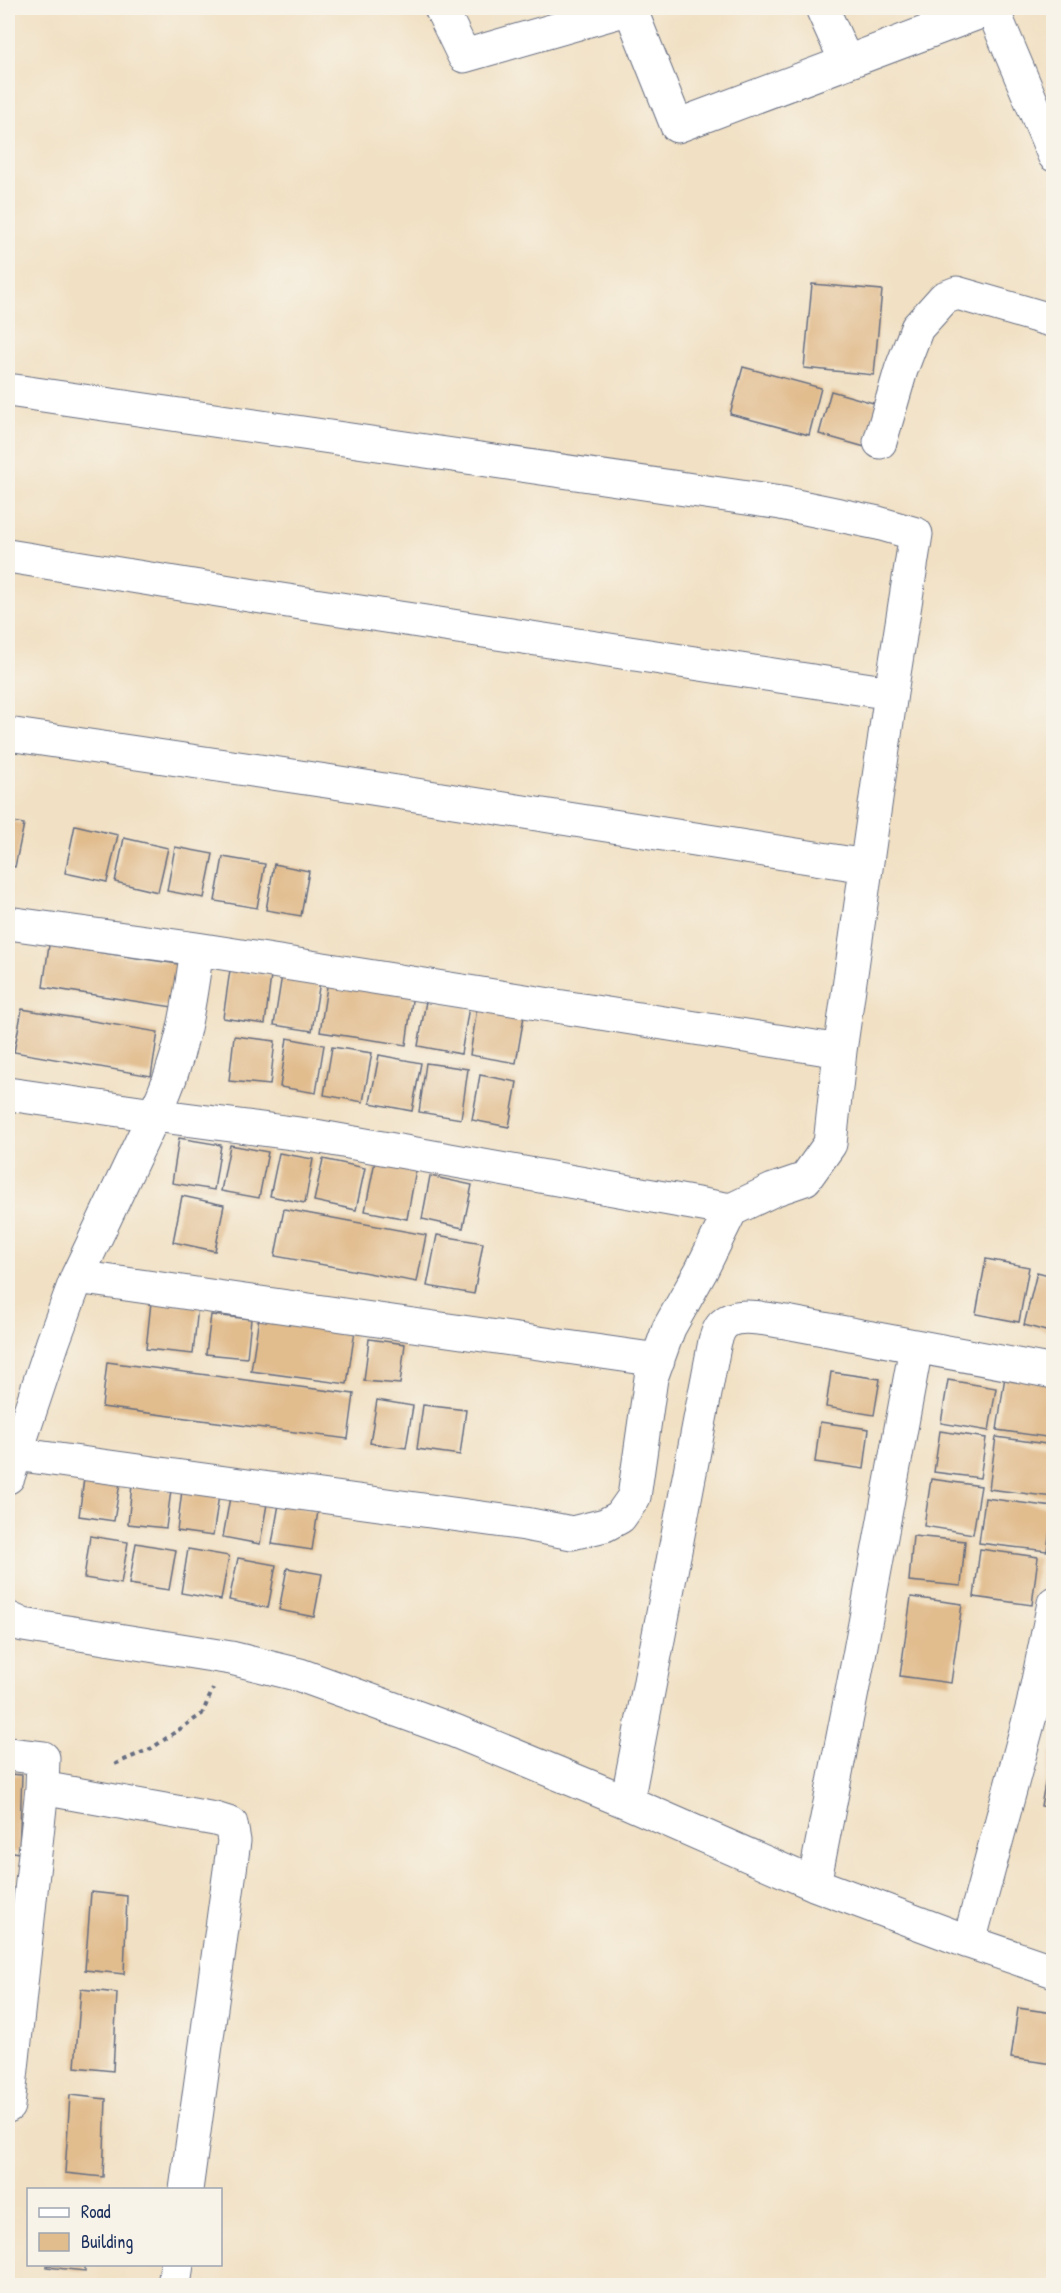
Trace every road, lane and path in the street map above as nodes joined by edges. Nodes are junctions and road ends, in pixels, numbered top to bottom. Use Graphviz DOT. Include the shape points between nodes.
graph roads {
  1 [pos="441,8"];
  2 [pos="631,8"];
  3 [pos="822,8"];
  4 [pos="992,8"];
  5 [pos="846,61"];
  6 [pos="1053,155"];
  7 [pos="1053,321"];
  8 [pos="15,391"];
  9 [pos="880,442"];
  10 [pos="8,556"];
  11 [pos="891,693"];
  12 [pos="8,734"];
  13 [pos="866,866"];
  14 [pos="8,923"];
  15 [pos="197,950"];
  16 [pos="840,1052"];
  17 [pos="8,1094"];
  18 [pos="154,1115"];
  19 [pos="731,1210"];
  20 [pos="77,1277"];
  21 [pos="685,1300"];
  22 [pos="719,1330"];
  23 [pos="916,1347"];
  24 [pos="658,1360"];
  25 [pos="1053,1372"];
  26 [pos="11,1466"];
  27 [pos="1053,1603"];
  28 [pos="8,1618"];
  29 [pos="231,1658"];
  30 [pos="8,1754"];
  31 [pos="111,1766"];
  32 [pos="42,1788"];
  33 [pos="627,1802"];
  34 [pos="814,1884"];
  35 [pos="969,1942"];
  36 [pos="1053,1971"];
  37 [pos="8,2106"];
  38 [pos="186,2188"];
  39 [pos="177,2266"];
  40 [pos="174,2286"];
  1 -- 2 [label="street" via="464,56"];
  2 -- 5 [label="street" via="677,126"];
  3 -- 5 [label="street"];
  4 -- 5 [label="street"];
  4 -- 6 [label="street"];
  7 -- 9 [label="street" via="957,293 944,298 917,328"];
  8 -- 11 [label="street" via="781,503 916,534"];
  10 -- 11 [label="street"];
  11 -- 13 [label="street"];
  12 -- 13 [label="street"];
  13 -- 16 [label="street"];
  14 -- 15 [label="street"];
  15 -- 16 [label="street"];
  15 -- 18 [label="street" via="176,1065"];
  16 -- 19 [label="street" via="830,1144 805,1179"];
  17 -- 18 [label="street"];
  18 -- 19 [label="street" via="315,1136"];
  18 -- 20 [label="street"];
  19 -- 21 [label="street"];
  20 -- 24 [label="street"];
  20 -- 26 [label="street"];
  21 -- 22 [label="street"];
  21 -- 24 [label="street" via="669,1328"];
  22 -- 23 [label="street" via="725,1322 743,1318 786,1322"];
  22 -- 33 [label="street"];
  23 -- 25 [label="street"];
  23 -- 34 [label="street"];
  24 -- 26 [label="street" via="651,1378 634,1497 620,1517 572,1533 525,1524"];
  27 -- 35 [label="street" via="1032,1705"];
  28 -- 29 [label="street" via="23,1625"];
  29 -- 31 [label="path" via="202,1714 152,1748"];
  29 -- 33 [label="street" via="300,1675 455,1731"];
  30 -- 32 [label="street" via="43,1758"];
  32 -- 37 [label="street"];
  32 -- 38 [label="street" via="231,1824 234,1841"];
  33 -- 34 [label="street"];
  34 -- 35 [label="street"];
  35 -- 36 [label="street"];
  39 -- 40 [label="street"];
}
